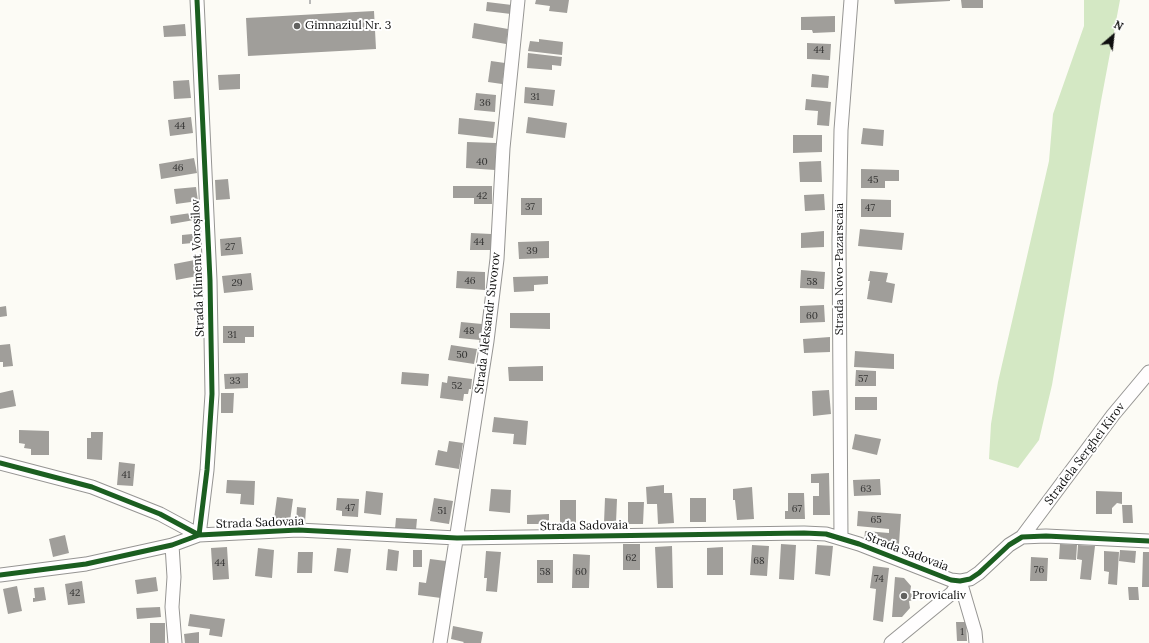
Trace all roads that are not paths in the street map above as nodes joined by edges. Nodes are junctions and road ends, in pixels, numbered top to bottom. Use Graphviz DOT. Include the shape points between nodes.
graph roads {
  1 [pos="197,0"];
  2 [pos="518,0"];
  3 [pos="851,0"];
  4 [pos="1149,372"];
  5 [pos="0,463"];
  6 [pos="199,535"];
  7 [pos="1022,537"];
  8 [pos="457,538"];
  9 [pos="841,538"];
  10 [pos="1149,541"];
  11 [pos="172,545"];
  12 [pos="0,574"];
  13 [pos="960,580"];
  14 [pos="175,643"];
  15 [pos="440,643"];
  16 [pos="891,643"];
  17 [pos="976,643"];
  1 -- 6 [label="street, Strada Kliment Voroșilov" via="210,280 212,394"];
  2 -- 8 [label="street, Strada Aleksandr Suvorov" via="503,148 492,304"];
  3 -- 9 [label="street, Strada Novo-Pazarscaia" via="841,130"];
  4 -- 7 [label="street, Stradela Serghei Kirov" via="1113,415"];
  5 -- 6 [label="street" via="92,487 160,514"];
  6 -- 8 [label="street, Strada Sadovaia" via="298,530"];
  6 -- 11 [label="street, Strada Sadovaia"];
  7 -- 10 [label="street"];
  7 -- 13 [label="street, Strada Sadovaia" via="1009,545 979,573 970,579"];
  8 -- 9 [label="street, Strada Sadovaia" via="804,533"];
  8 -- 15 [label="street, Strada Aleksandr Suvorov"];
  9 -- 13 [label="street, Strada Sadovaia" via="951,580"];
  11 -- 12 [label="street, Strada Sadovaia" via="86,564"];
  11 -- 14 [label="street"];
  13 -- 16 [label="street" via="952,593"];
  13 -- 17 [label="street"];
}
